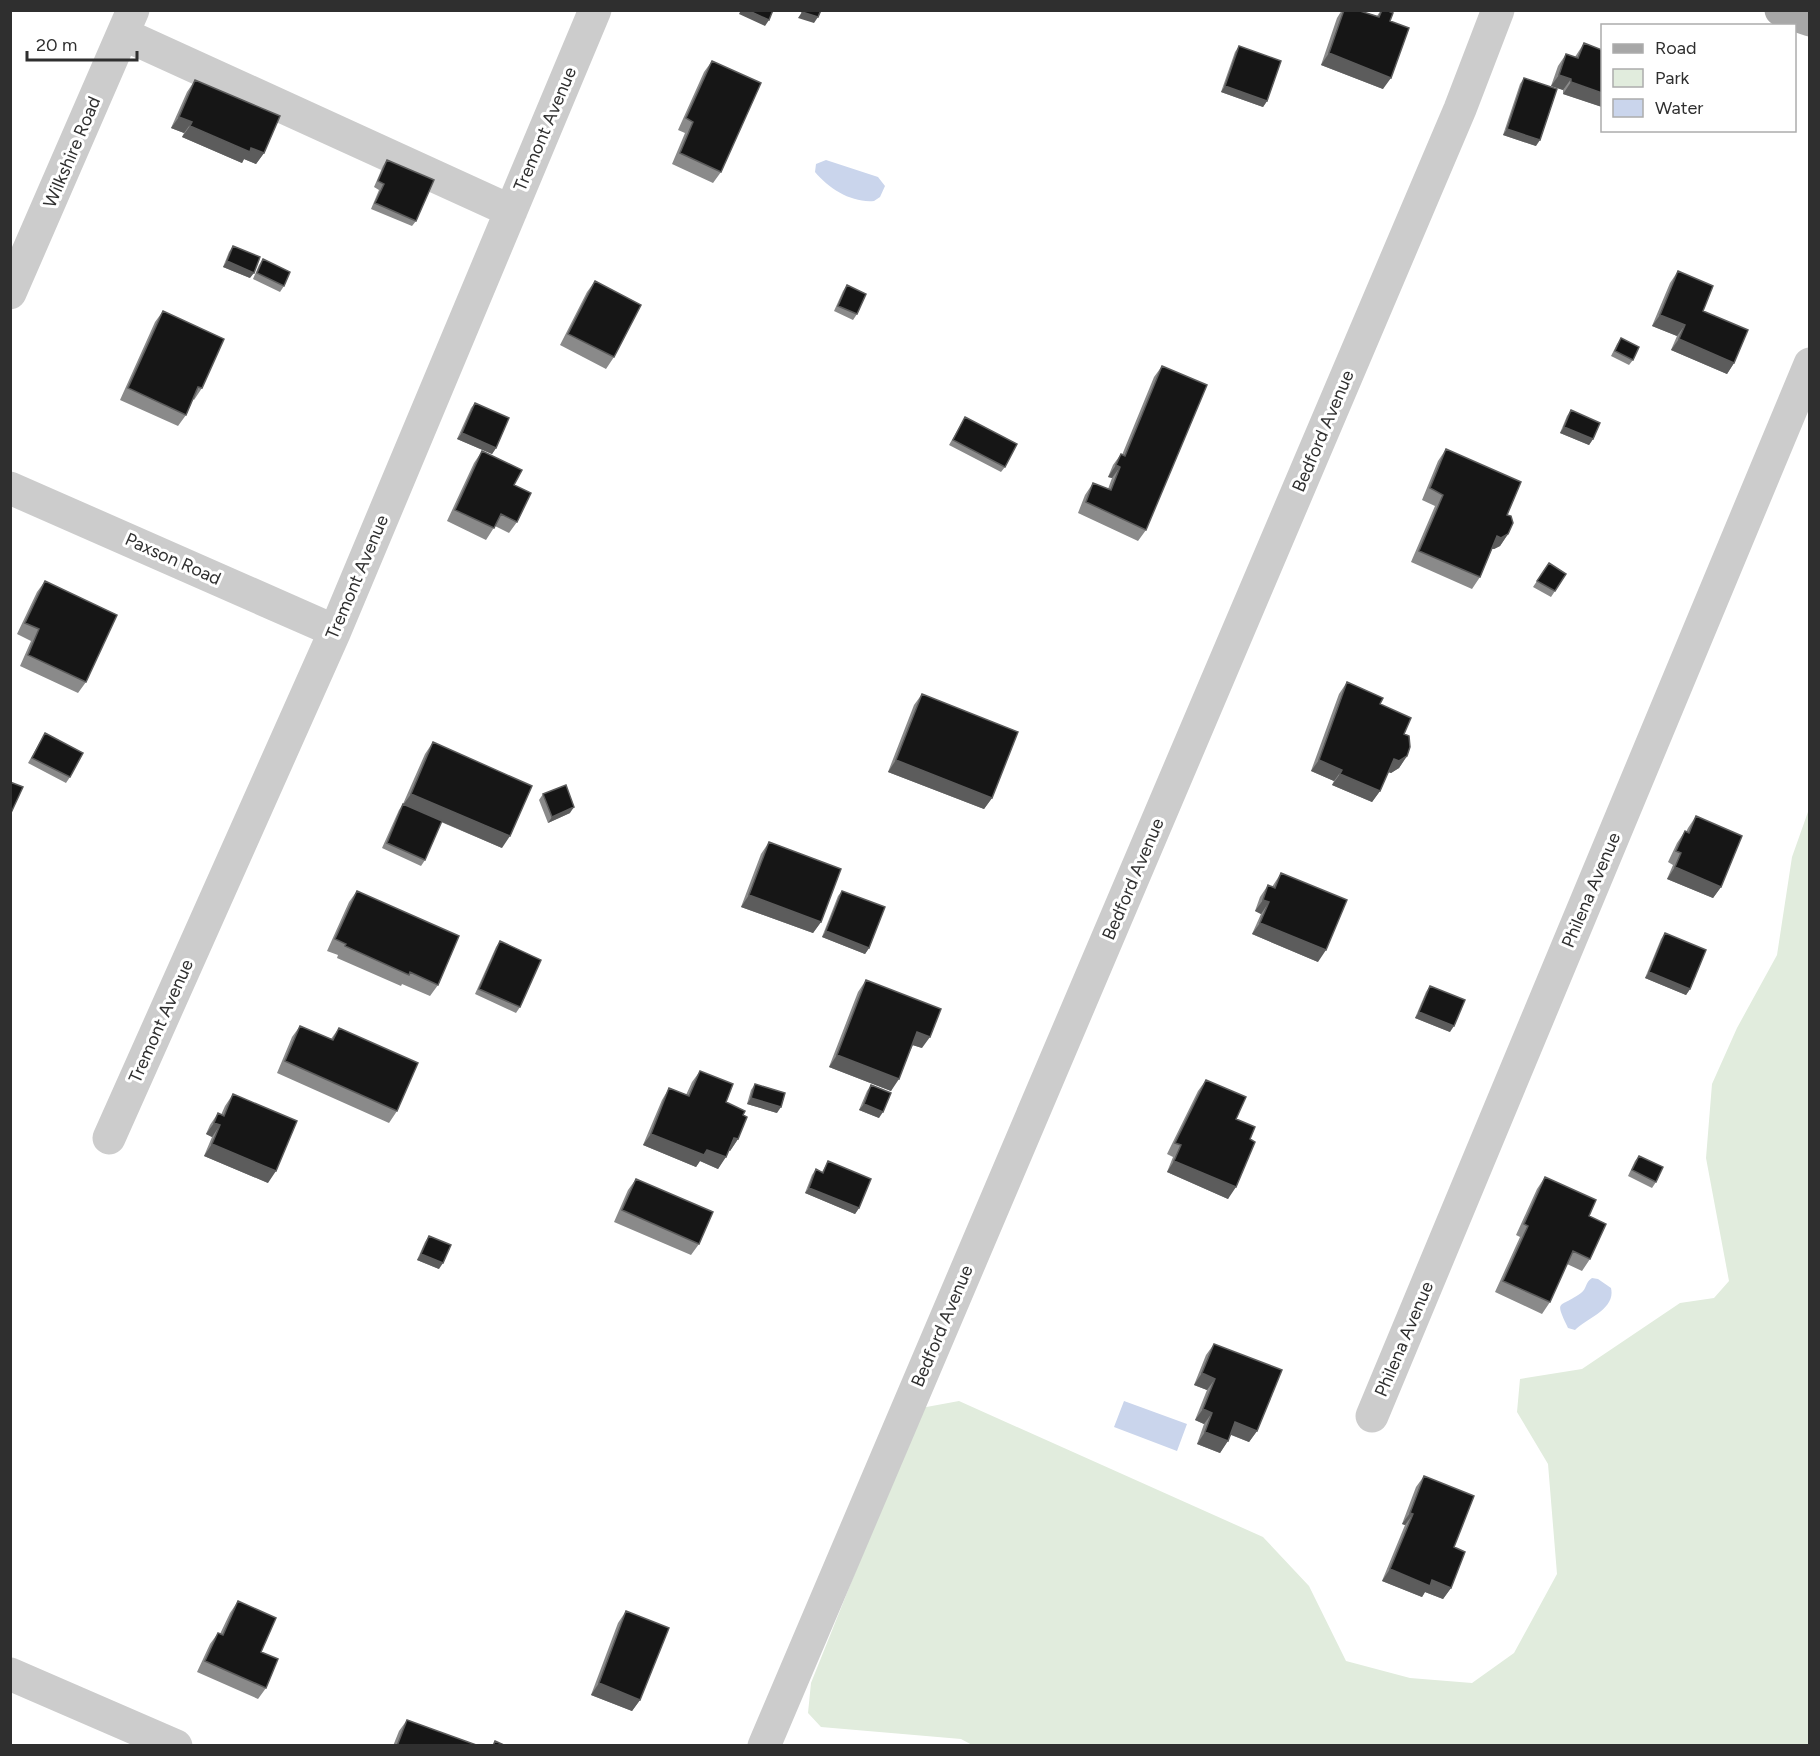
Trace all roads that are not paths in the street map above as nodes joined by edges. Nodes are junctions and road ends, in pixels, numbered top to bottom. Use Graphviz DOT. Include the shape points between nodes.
graph roads {
  1 [pos="595,10"];
  2 [pos="1498,10"];
  3 [pos="1781,10"];
  4 [pos="1809,20"];
  5 [pos="128,22"];
  6 [pos="511,210"];
  7 [pos="10,293"];
  8 [pos="1809,364"];
  9 [pos="10,488"];
  10 [pos="335,631"];
  11 [pos="109,1138"];
  12 [pos="1372,1416"];
  13 [pos="10,1674"];
  14 [pos="176,1746"];
  15 [pos="764,1746"];
  1 -- 6 [label="street, Tremont Avenue"];
  2 -- 15 [label="street, Bedford Avenue" via="1460,109"];
  3 -- 4 [label="main road"];
  5 -- 6 [label="street"];
  5 -- 7 [label="street, Wilkshire Road"];
  6 -- 10 [label="street, Tremont Avenue"];
  8 -- 12 [label="street, Philena Avenue"];
  9 -- 10 [label="street, Paxson Road"];
  10 -- 11 [label="street, Tremont Avenue"];
  13 -- 14 [label="street"];
}
